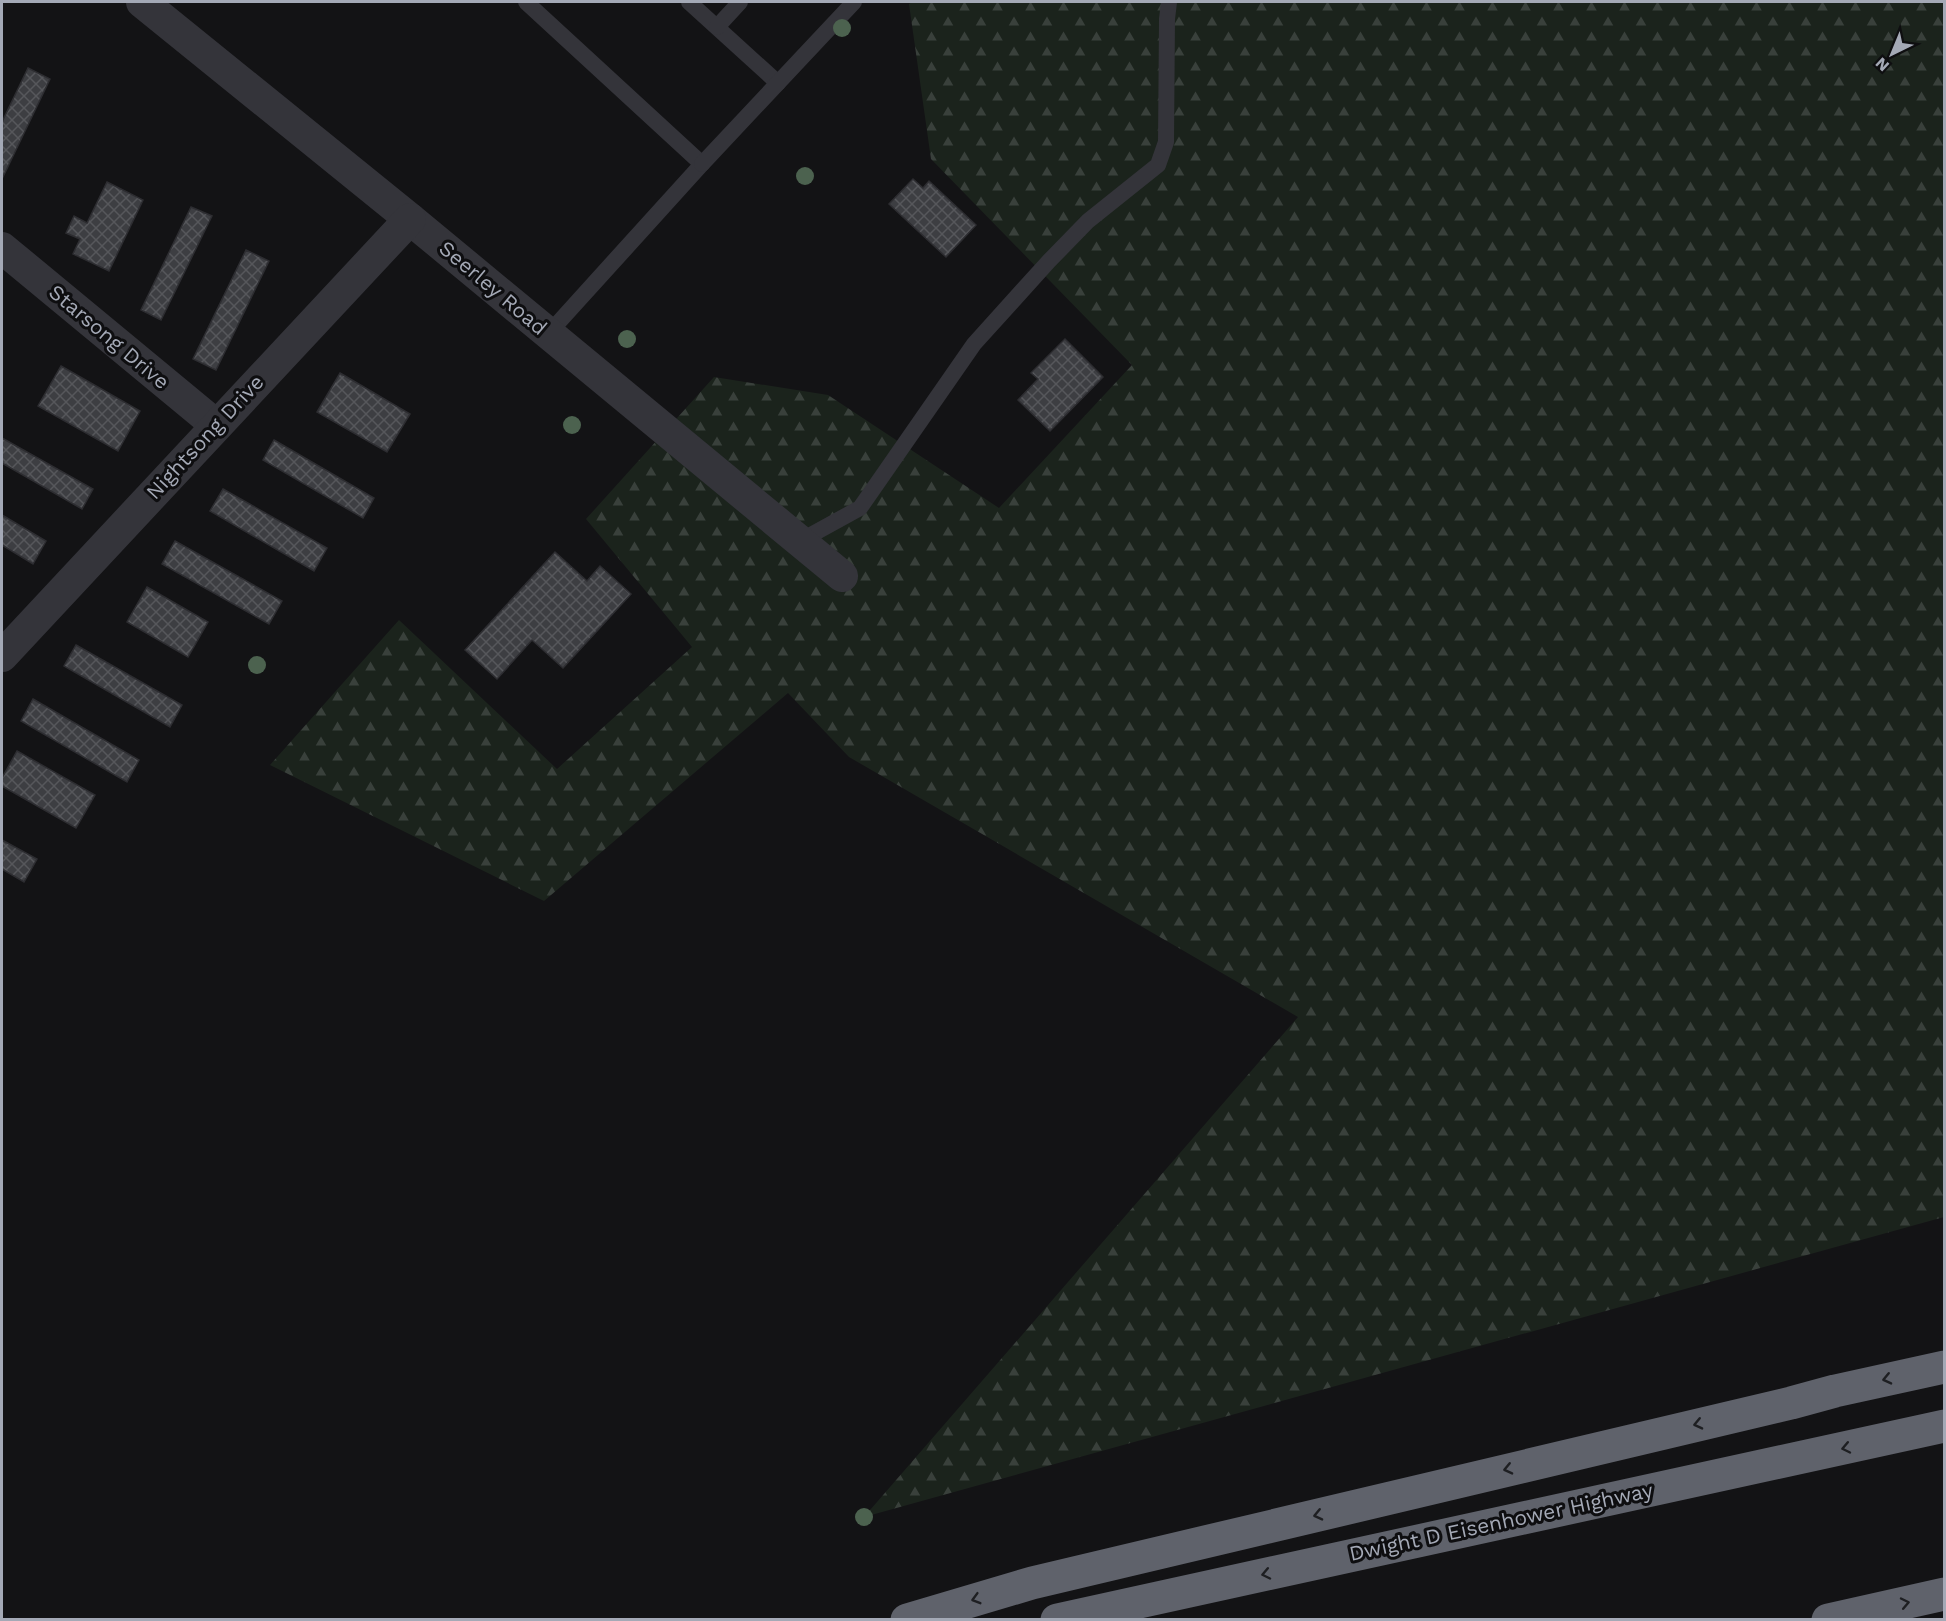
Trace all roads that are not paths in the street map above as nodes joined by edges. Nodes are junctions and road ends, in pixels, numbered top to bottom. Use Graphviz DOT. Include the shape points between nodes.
graph roads {
  1 [pos="142,2"];
  2 [pos="526,2"];
  3 [pos="690,2"];
  4 [pos="740,2"];
  5 [pos="854,2"];
  6 [pos="1169,2"];
  7 [pos="717,27"];
  8 [pos="778,83"];
  9 [pos="702,164"];
  10 [pos="410,219"];
  11 [pos="2,248"];
  12 [pos="548,334"];
  13 [pos="216,426"];
  14 [pos="800,541"];
  15 [pos="842,576"];
  16 [pos="2,656"];
  17 [pos="1944,1367"];
  18 [pos="1944,1426"];
  19 [pos="1944,1594"];
  20 [pos="907,1620"];
  21 [pos="1057,1620"];
  22 [pos="1828,1620"];
  1 -- 10 [label="street, Seerley Road"];
  2 -- 9 [label="lane"];
  3 -- 7 [label="lane"];
  4 -- 7 [label="lane"];
  5 -- 8 [label="lane"];
  6 -- 14 [label="lane" via="1166,142 1158,165 1088,221 974,344 860,508"];
  7 -- 8 [label="lane"];
  8 -- 9 [label="lane"];
  9 -- 12 [label="lane"];
  10 -- 12 [label="street, Seerley Road"];
  10 -- 13 [label="street, Nightsong Drive"];
  11 -- 13 [label="street, Starsong Drive"];
  12 -- 14 [label="street, Seerley Road"];
  13 -- 16 [label="street, Nightsong Drive"];
  14 -- 15 [label="street, Seerley Road"];
  17 -- 20 [label="highway, one-way" via="1044,1580"];
  18 -- 21 [label="highway, Dwight D Eisenhower Highway, one-way"];
  22 -- 19 [label="highway, one-way"];
}
